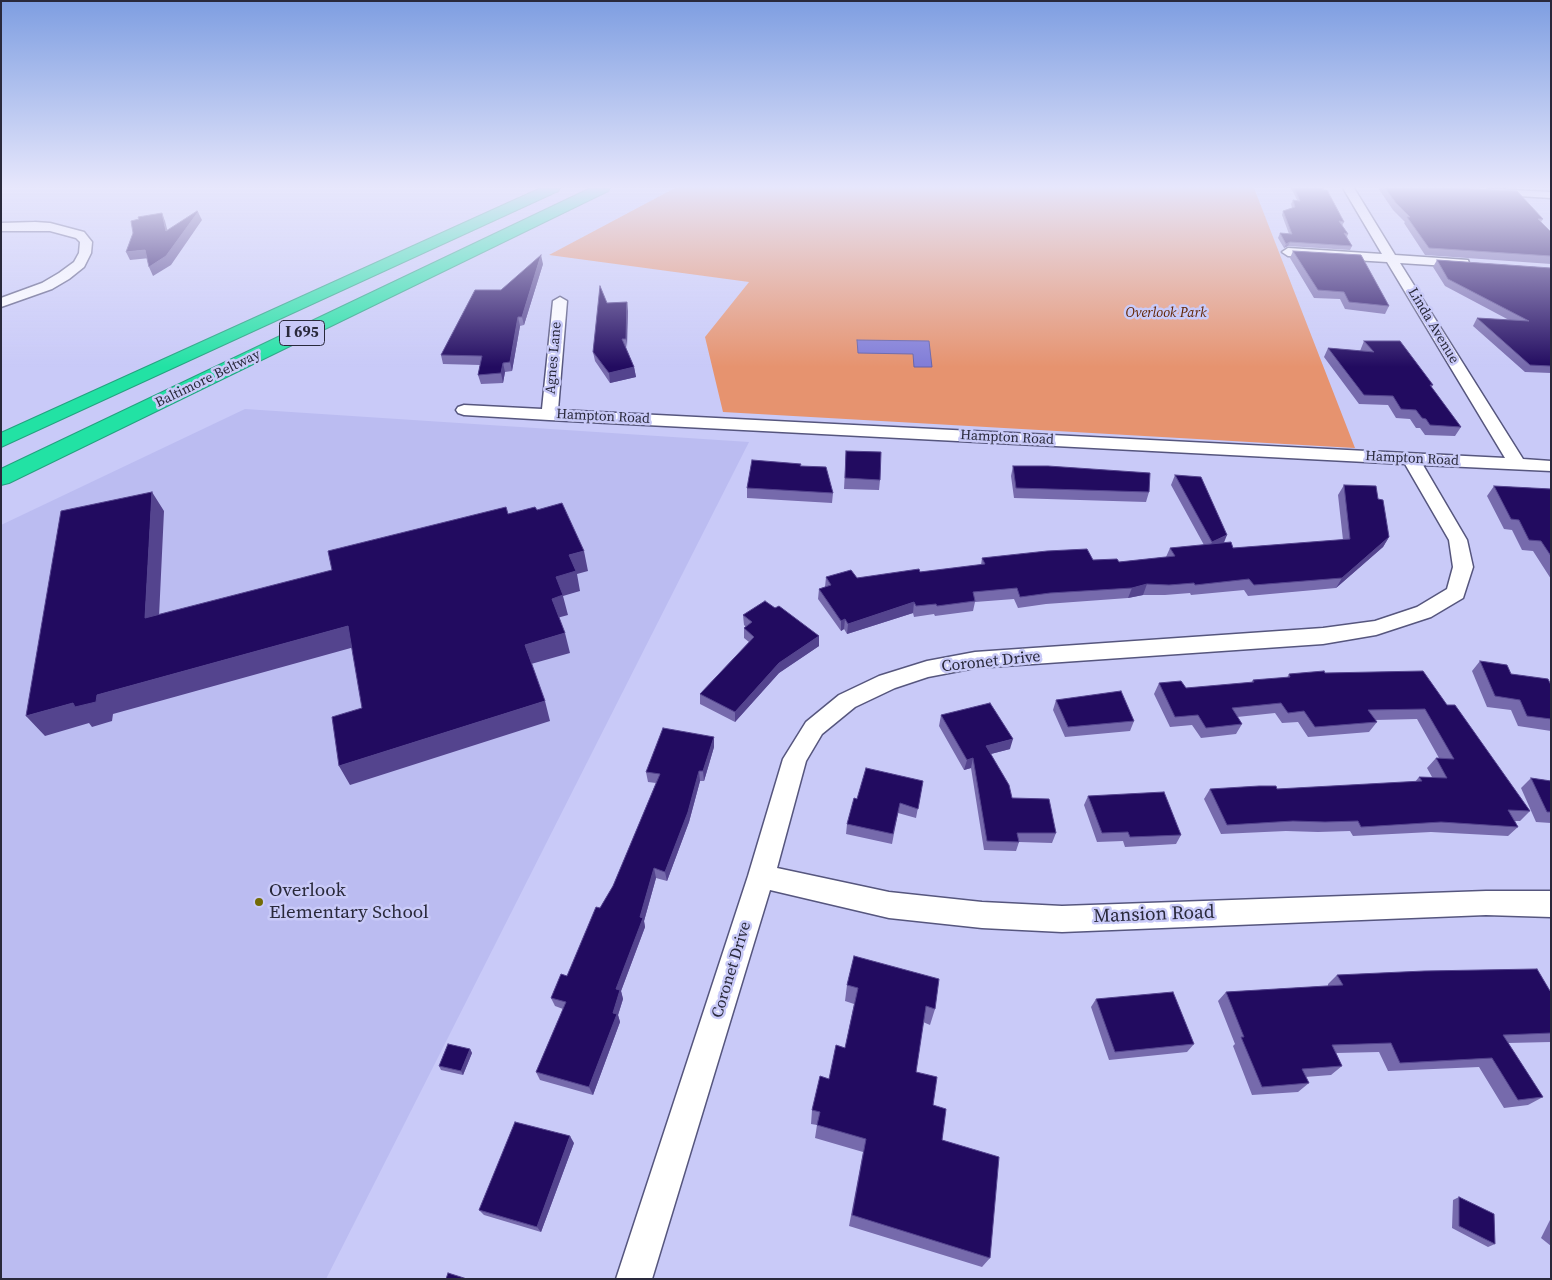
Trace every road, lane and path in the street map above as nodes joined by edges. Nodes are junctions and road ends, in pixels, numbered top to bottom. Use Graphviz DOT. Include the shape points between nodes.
graph roads {
  1 [pos="85,248"];
  2 [pos="423,248"];
  3 [pos="479,248"];
  4 [pos="1385,248"];
  5 [pos="1288,252"];
  6 [pos="1392,259"];
  7 [pos="1471,264"];
  8 [pos="560,300"];
  9 [pos="1,303"];
  10 [pos="464,410"];
  11 [pos="549,415"];
  12 [pos="1,441"];
  13 [pos="1411,459"];
  14 [pos="1517,464"];
  15 [pos="1551,466"];
  16 [pos="1,478"];
  17 [pos="761,876"];
  18 [pos="1551,904"];
  19 [pos="639,1278"];
  1 -- 9 [label="street" via="79,264 64,276"];
  2 -- 12 [label="highway, Baltimore Beltway / I 695"];
  3 -- 16 [label="highway, Baltimore Beltway / I 695"];
  4 -- 6 [label="street, Linda Avenue"];
  5 -- 6 [label="street"];
  6 -- 7 [label="street"];
  6 -- 14 [label="street, Linda Avenue"];
  8 -- 11 [label="street, Agnes Lane"];
  10 -- 11 [label="street, Hampton Road"];
  11 -- 13 [label="street, Hampton Road"];
  13 -- 14 [label="street, Hampton Road"];
  13 -- 17 [label="street, Coronet Drive" via="1458,540 1463,567 1456,593 1424,612 1376,628 1324,636 975,660 927,669 887,682 847,701 814,728 795,759"];
  14 -- 15 [label="street, Hampton Road"];
  17 -- 18 [label="street, Mansion Road" via="889,904 982,915 1062,919 1486,903"];
  17 -- 19 [label="street, Coronet Drive"];
}
